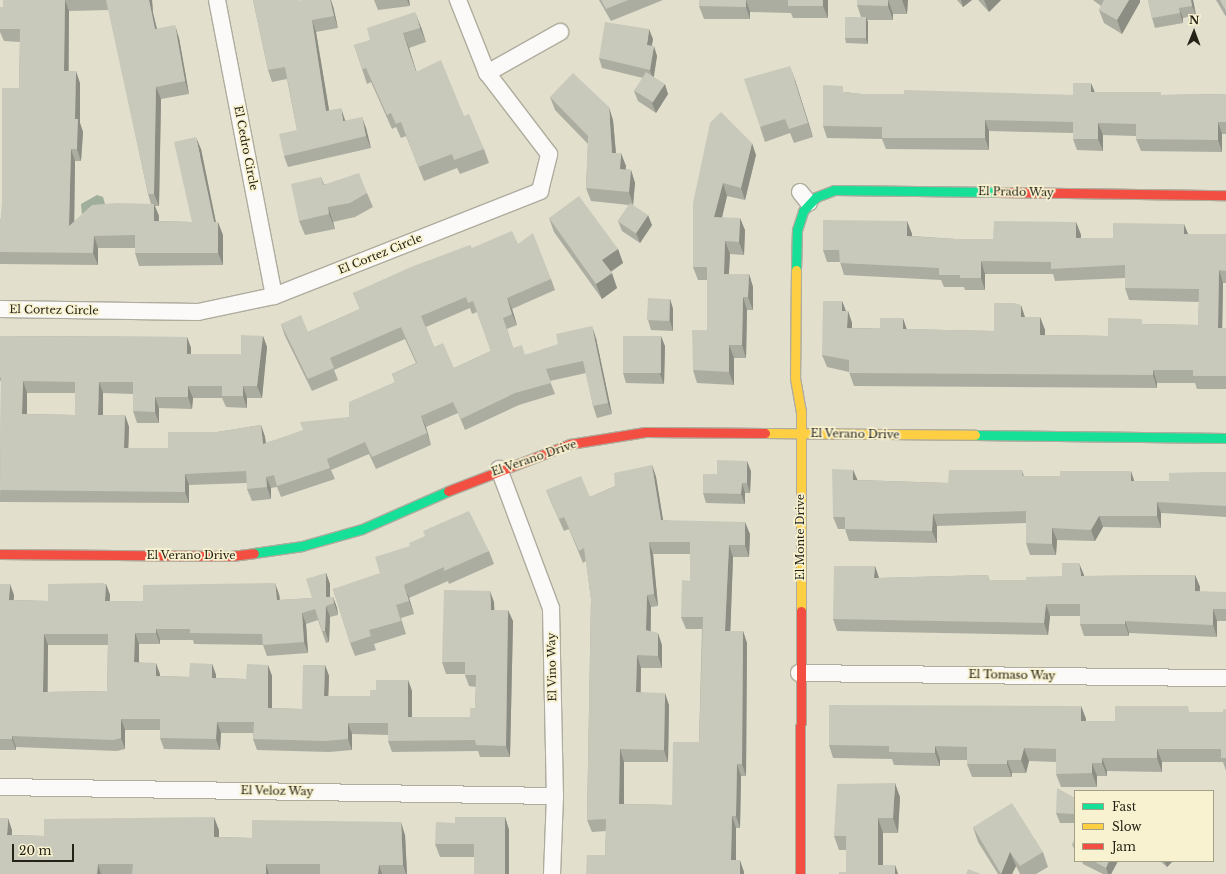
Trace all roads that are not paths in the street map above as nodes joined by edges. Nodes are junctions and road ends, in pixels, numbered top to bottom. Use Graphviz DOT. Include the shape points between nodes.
graph roads {
  1 [pos="217,0"];
  2 [pos="458,0"];
  3 [pos="560,32"];
  4 [pos="487,73"];
  5 [pos="1226,195"];
  6 [pos="805,198"];
  7 [pos="274,296"];
  8 [pos="0,309"];
  9 [pos="801,433"];
  10 [pos="1226,438"];
  11 [pos="499,469"];
  12 [pos="0,554"];
  13 [pos="799,673"];
  14 [pos="1226,678"];
  15 [pos="0,787"];
  16 [pos="554,796"];
  17 [pos="552,874"];
  18 [pos="800,874"];
  1 -- 7 [label="street, El Cedro Circle"];
  2 -- 4 [label="street, El Cortez Circle"];
  3 -- 4 [label="street"];
  4 -- 7 [label="street, El Cortez Circle" via="549,154 540,191"];
  5 -- 6 [label="street, El Prado Way" via="834,190"];
  6 -- 9 [label="street, El Monte Drive" via="797,230 795,378"];
  7 -- 8 [label="street, El Cortez Circle" via="198,312"];
  9 -- 10 [label="street, El Verano Drive"];
  9 -- 11 [label="street, El Verano Drive" via="645,432 570,444"];
  9 -- 13 [label="street, El Monte Drive"];
  11 -- 12 [label="street, El Verano Drive" via="362,529 302,546 231,556"];
  11 -- 16 [label="street, El Vino Way" via="551,608"];
  13 -- 14 [label="street, El Tomaso Way"];
  13 -- 18 [label="street, El Monte Drive"];
  15 -- 16 [label="street, El Veloz Way"];
  16 -- 17 [label="street, El Vino Way"];
}
